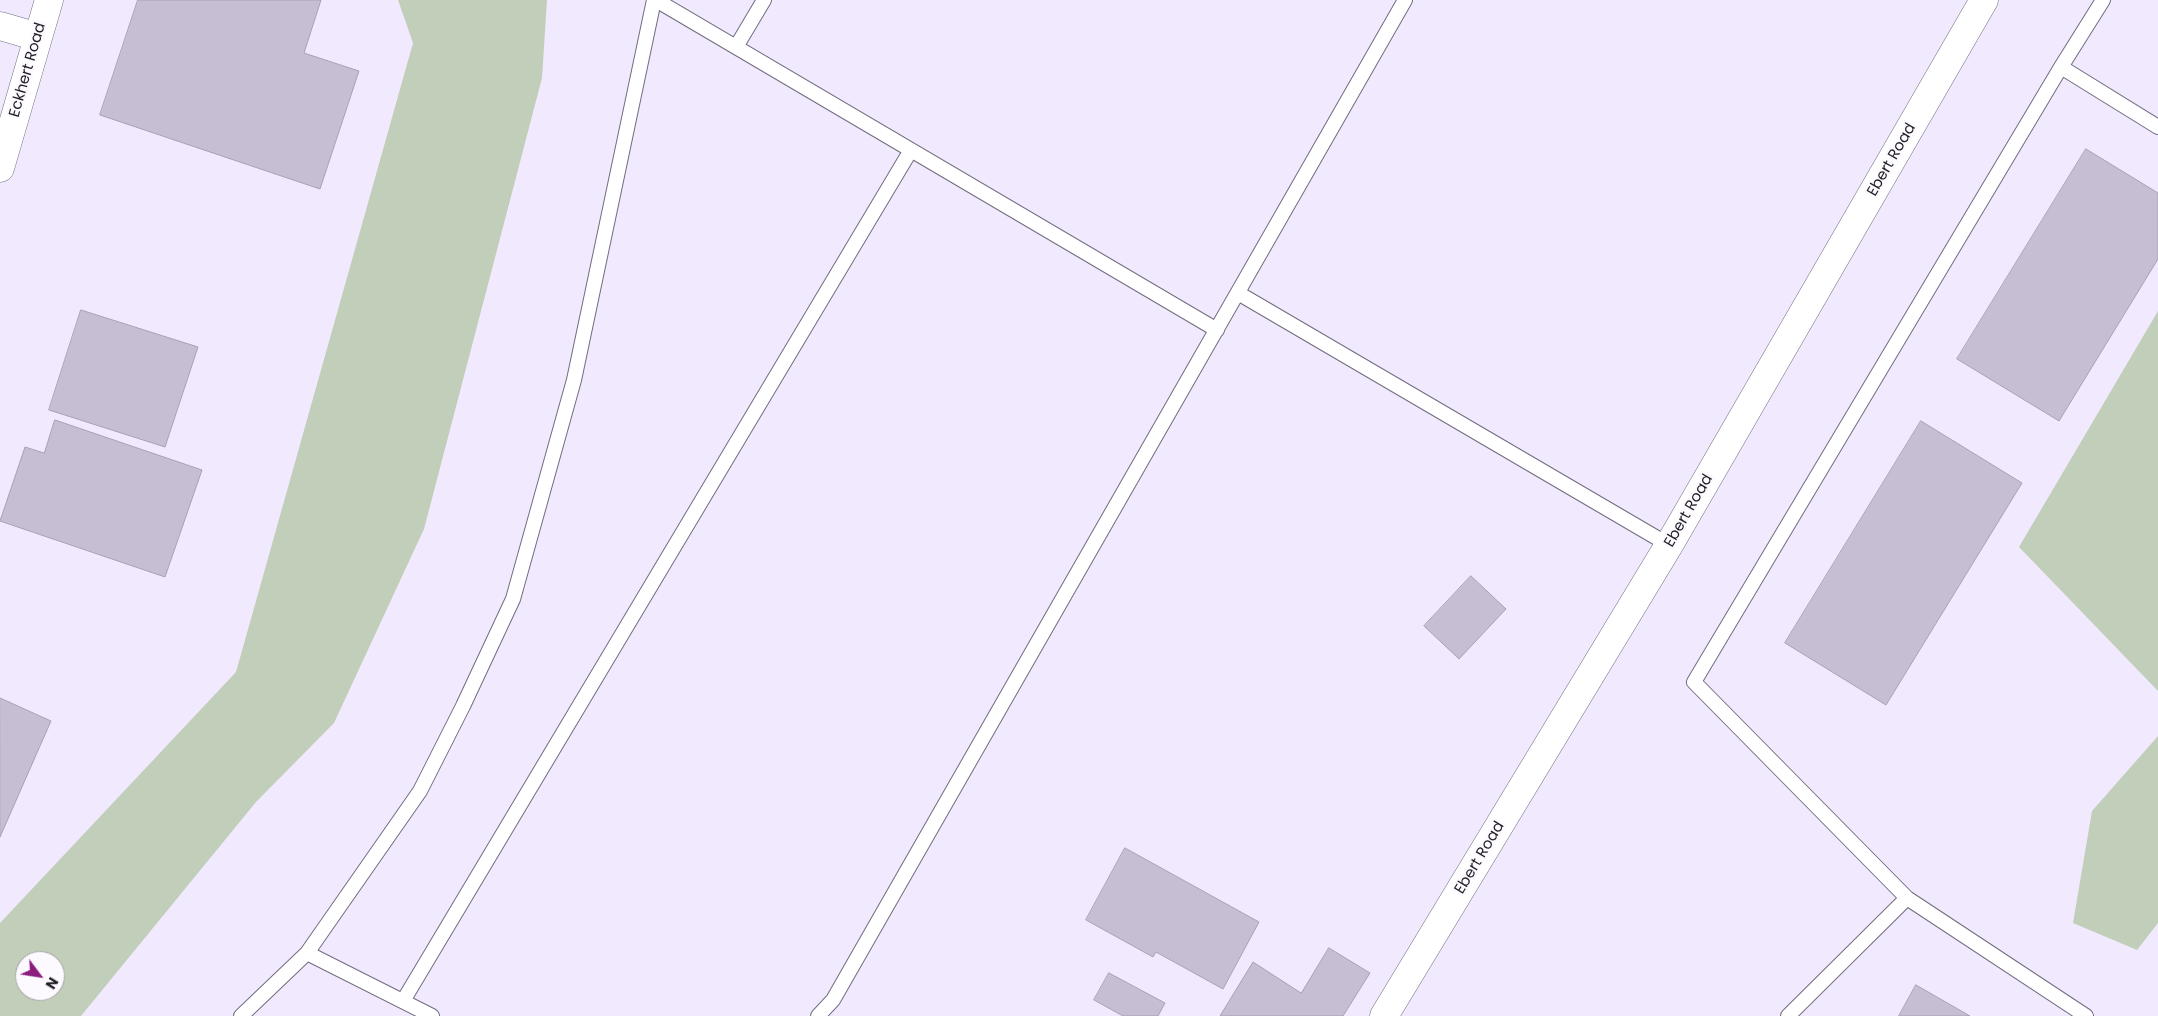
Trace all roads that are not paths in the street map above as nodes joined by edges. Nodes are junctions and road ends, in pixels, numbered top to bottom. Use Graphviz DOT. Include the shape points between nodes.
graph roads {
  1 [pos="49,0"];
  2 [pos="655,0"];
  3 [pos="764,0"];
  4 [pos="1405,0"];
  5 [pos="1984,0"];
  6 [pos="2103,0"];
  7 [pos="0,26"];
  8 [pos="38,37"];
  9 [pos="736,47"];
  10 [pos="2061,67"];
  11 [pos="2158,127"];
  12 [pos="911,150"];
  13 [pos="0,168"];
  14 [pos="1238,293"];
  15 [pos="1217,330"];
  16 [pos="1669,546"];
  17 [pos="1907,898"];
  18 [pos="307,953"];
  19 [pos="403,1001"];
  20 [pos="241,1016"];
  21 [pos="432,1016"];
  22 [pos="818,1016"];
  23 [pos="1384,1016"];
  24 [pos="1788,1016"];
  25 [pos="2086,1016"];
  1 -- 8 [label="street, Eckhert Road"];
  2 -- 9 [label="lane"];
  2 -- 18 [label="lane" via="574,380 513,598 420,791"];
  3 -- 9 [label="lane"];
  4 -- 14 [label="lane"];
  5 -- 16 [label="street, Ebert Road"];
  6 -- 10 [label="lane"];
  7 -- 8 [label="street"];
  8 -- 13 [label="street, Eckhert Road"];
  9 -- 12 [label="lane"];
  10 -- 11 [label="lane"];
  10 -- 17 [label="lane" via="1694,682"];
  12 -- 15 [label="lane"];
  12 -- 19 [label="lane"];
  14 -- 15 [label="lane"];
  14 -- 16 [label="lane"];
  15 -- 22 [label="lane" via="838,992"];
  16 -- 23 [label="street, Ebert Road"];
  17 -- 24 [label="lane"];
  17 -- 25 [label="lane"];
  18 -- 19 [label="lane"];
  18 -- 20 [label="lane"];
  19 -- 21 [label="lane"];
}
